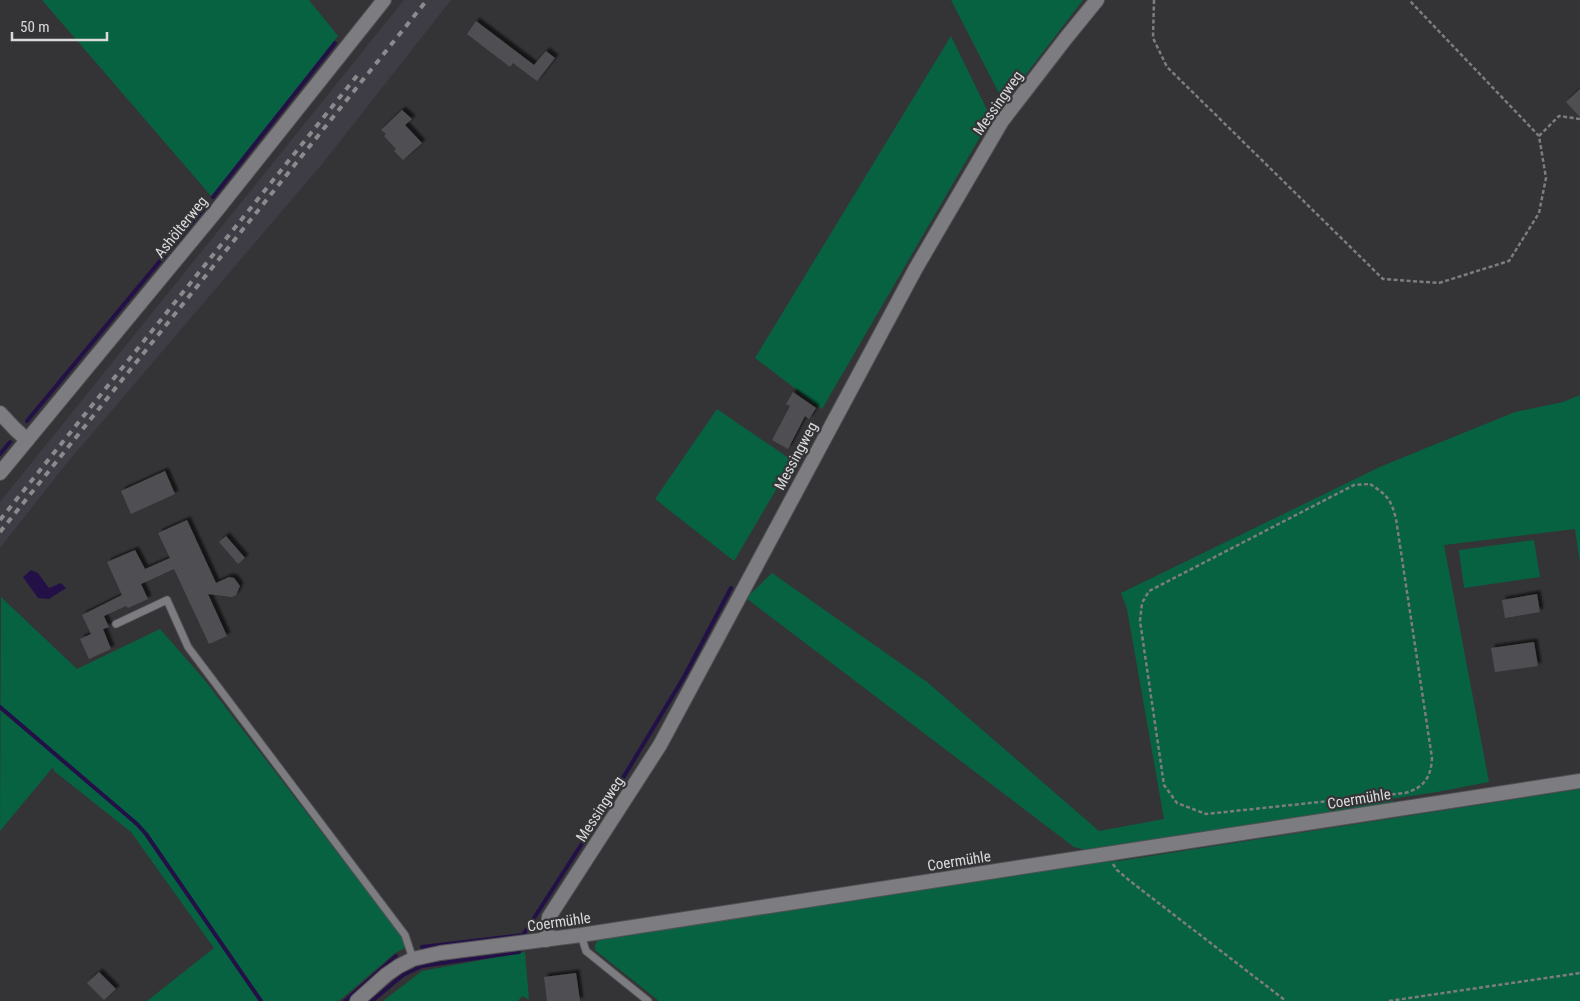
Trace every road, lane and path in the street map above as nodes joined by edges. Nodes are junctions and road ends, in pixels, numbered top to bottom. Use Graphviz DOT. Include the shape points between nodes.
graph roads {
  1 [pos="384,0"];
  2 [pos="1097,0"];
  3 [pos="1154,0"];
  4 [pos="1409,0"];
  5 [pos="1580,119"];
  6 [pos="1539,136"];
  7 [pos="0,412"];
  8 [pos="27,440"];
  9 [pos="0,473"];
  10 [pos="1396,519"];
  11 [pos="116,624"];
  12 [pos="1580,781"];
  13 [pos="1107,855"];
  14 [pos="580,935"];
  15 [pos="546,940"];
  16 [pos="413,959"];
  17 [pos="1580,973"];
  18 [pos="357,1001"];
  19 [pos="648,1001"];
  20 [pos="1286,1001"];
  21 [pos="1389,1001"];
  1 -- 8 [label="street, Ashölterweg" via="211,218"];
  2 -- 15 [label="street, Messingweg" via="998,129 916,268 660,745 549,917"];
  3 -- 6 [label="path" via="1153,38 1167,67 1383,278 1439,283 1509,261 1539,213 1546,178"];
  4 -- 6 [label="path"];
  5 -- 6 [label="path" via="1559,116"];
  7 -- 8 [label="street"];
  8 -- 9 [label="street, Ashölterweg"];
  10 -- 10 [label="path" via="1432,758 1431,770 1425,781 1416,790 1405,793 1206,814 1177,803 1164,785 1140,621 1142,603 1149,591 1354,485 1370,484 1381,491 1392,503"];
  11 -- 16 [label="lane" via="167,600 188,647 405,935"];
  12 -- 13 [label="street, Coermühle"];
  13 -- 14 [label="street, Coermühle"];
  13 -- 20 [label="path" via="1116,870"];
  14 -- 15 [label="street, Coermühle"];
  14 -- 19 [label="lane" via="586,951"];
  15 -- 16 [label="street, Coermühle"];
  16 -- 18 [label="street, Coermühle" via="386,975"];
  17 -- 21 [label="path"];
}
